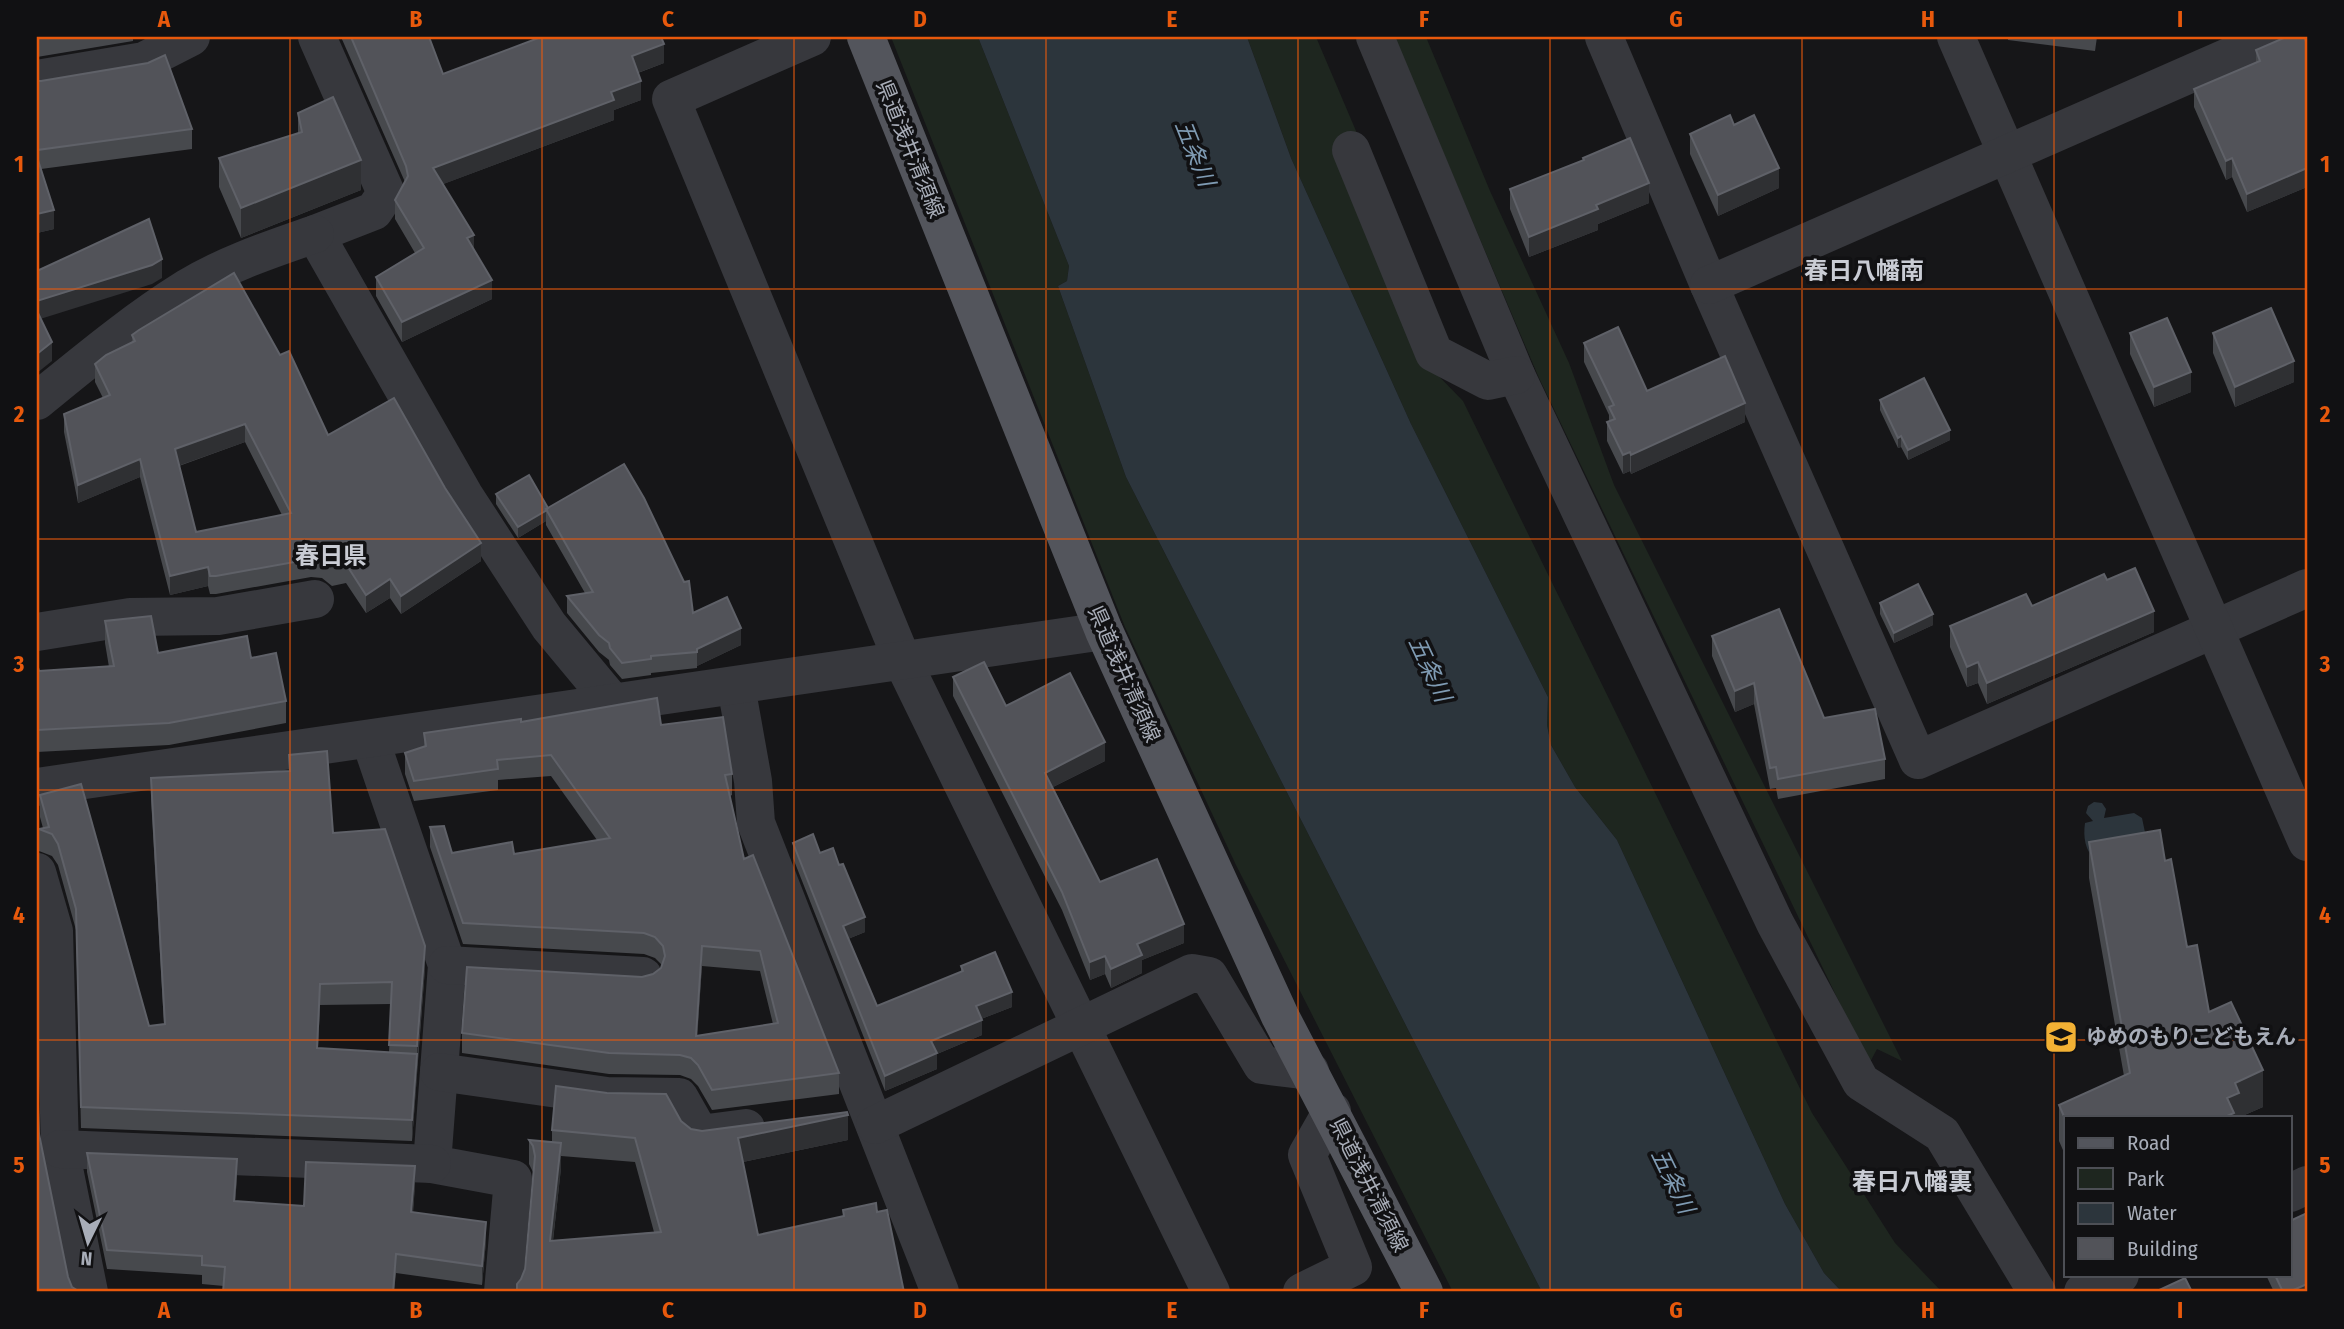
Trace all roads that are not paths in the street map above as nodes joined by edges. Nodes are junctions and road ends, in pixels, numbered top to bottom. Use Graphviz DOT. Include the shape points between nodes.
graph roads {
  1 [pos="191,37"];
  2 [pos="317,37"];
  3 [pos="812,37"];
  4 [pos="866,37"];
  5 [pos="1375,37"];
  6 [pos="1604,37"];
  7 [pos="1956,37"];
  8 [pos="2274,37"];
  9 [pos="37,79"];
  10 [pos="1351,150"];
  11 [pos="2008,154"];
  12 [pos="315,234"];
  13 [pos="1709,285"];
  14 [pos="1516,375"];
  15 [pos="37,401"];
  16 [pos="2307,589"];
  17 [pos="315,599"];
  18 [pos="2215,629"];
  19 [pos="1104,631"];
  20 [pos="37,632"];
  21 [pos="903,662"];
  22 [pos="736,686"];
  23 [pos="613,703"];
  24 [pos="370,738"];
  25 [pos="37,787"];
  26 [pos="2307,842"];
  27 [pos="37,872"];
  28 [pos="447,965"];
  29 [pos="643,976"];
  30 [pos="1081,1027"];
  31 [pos="1310,1071"];
  32 [pos="439,1072"];
  33 [pos="47,1095"];
  34 [pos="1332,1111"];
  35 [pos="831,1117"];
  36 [pos="873,1118"];
  37 [pos="778,1124"];
  38 [pos="60,1149"];
  39 [pos="432,1164"];
  40 [pos="2118,1276"];
  41 [pos="1361,1280"];
  42 [pos="89,1292"];
  43 [pos="503,1292"];
  44 [pos="940,1292"];
  45 [pos="1211,1292"];
  46 [pos="1302,1292"];
  47 [pos="1424,1292"];
  48 [pos="2037,1292"];
  49 [pos="2083,1292"];
  1 -- 9 [label="street" via="144,61"];
  2 -- 12 [label="street" via="386,193 374,211"];
  3 -- 21 [label="street" via="671,99"];
  4 -- 19 [label="main road, 県道浅井清須線"];
  5 -- 14 [label="street"];
  6 -- 13 [label="street"];
  7 -- 11 [label="street"];
  8 -- 11 [label="street"];
  10 -- 14 [label="street" via="1434,353 1488,381"];
  11 -- 13 [label="street"];
  11 -- 18 [label="street"];
  12 -- 15 [label="street" via="188,287"];
  12 -- 23 [label="street" via="464,495 549,626"];
  13 -- 18 [label="street" via="1918,760"];
  14 -- 48 [label="street" via="1775,923 1861,1082 1942,1135"];
  16 -- 18 [label="street"];
  17 -- 20 [label="street" via="218,616 130,617"];
  18 -- 26 [label="street"];
  19 -- 21 [label="street"];
  19 -- 31 [label="main road, 県道浅井清須線" via="1280,1016"];
  21 -- 22 [label="street"];
  21 -- 30 [label="street"];
  22 -- 23 [label="street"];
  22 -- 36 [label="street" via="753,781 755,823"];
  23 -- 24 [label="street"];
  24 -- 25 [label="street"];
  24 -- 28 [label="street"];
  27 -- 33 [label="street" via="54,930"];
  28 -- 29 [label="street"];
  28 -- 32 [label="street"];
  30 -- 31 [label="street" via="1192,973 1209,976 1262,1065"];
  30 -- 36 [label="street"];
  30 -- 45 [label="street"];
  31 -- 34 [label="main road, 県道浅井清須線"];
  32 -- 37 [label="street" via="607,1096 679,1097 700,1134"];
  32 -- 39 [label="street"];
  33 -- 38 [label="street"];
  34 -- 41 [label="street" via="1307,1155"];
  34 -- 47 [label="main road, 県道浅井清須線"];
  35 -- 36 [label="street"];
  36 -- 44 [label="street"];
  38 -- 39 [label="street"];
  38 -- 42 [label="street"];
  39 -- 43 [label="street" via="513,1179"];
  40 -- 49 [label="street"];
  41 -- 46 [label="street"];
}
